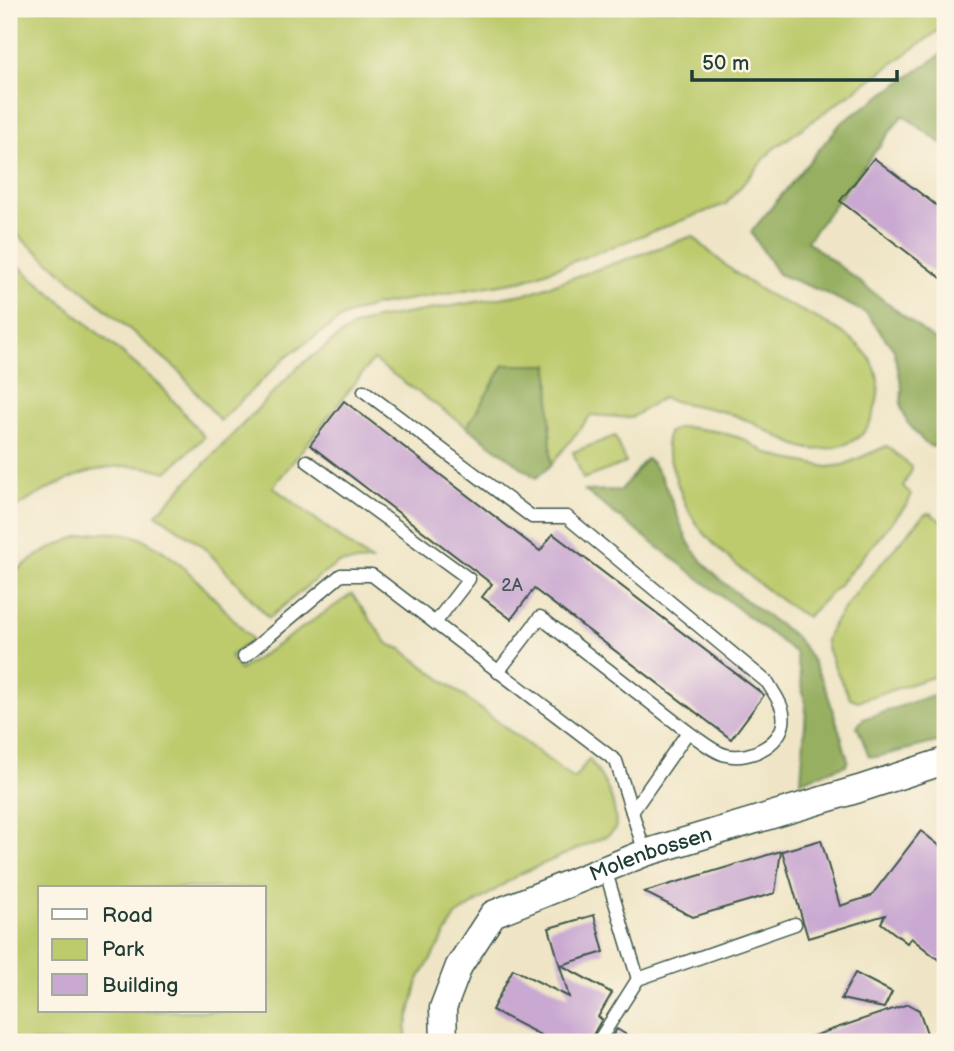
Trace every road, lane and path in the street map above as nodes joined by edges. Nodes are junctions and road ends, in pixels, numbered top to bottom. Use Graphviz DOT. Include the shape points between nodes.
graph roads {
  1 [pos="364,391"];
  2 [pos="307,461"];
  3 [pos="435,623"];
  4 [pos="244,657"];
  5 [pos="498,672"];
  6 [pos="688,732"];
  7 [pos="945,761"];
  8 [pos="632,812"];
  9 [pos="645,853"];
  10 [pos="605,869"];
  11 [pos="795,924"];
  12 [pos="638,979"];
  13 [pos="444,1042"];
  14 [pos="598,1042"];
  1 -- 6 [label="lane" via="532,517 567,517 768,683 783,710 783,725 774,741 739,757 723,755"];
  2 -- 3 [label="lane" via="468,579"];
  3 -- 4 [label="lane" via="372,575 341,575"];
  3 -- 5 [label="lane"];
  5 -- 6 [label="lane" via="540,617"];
  5 -- 8 [label="lane" via="615,761"];
  6 -- 8 [label="lane"];
  7 -- 9 [label="street, Molenbossen"];
  8 -- 9 [label="lane"];
  9 -- 10 [label="street, Molenbossen"];
  10 -- 12 [label="lane"];
  10 -- 13 [label="street, Molenbossen" via="493,915 459,966 443,1009"];
  11 -- 12 [label="lane"];
  12 -- 14 [label="lane"];
}
